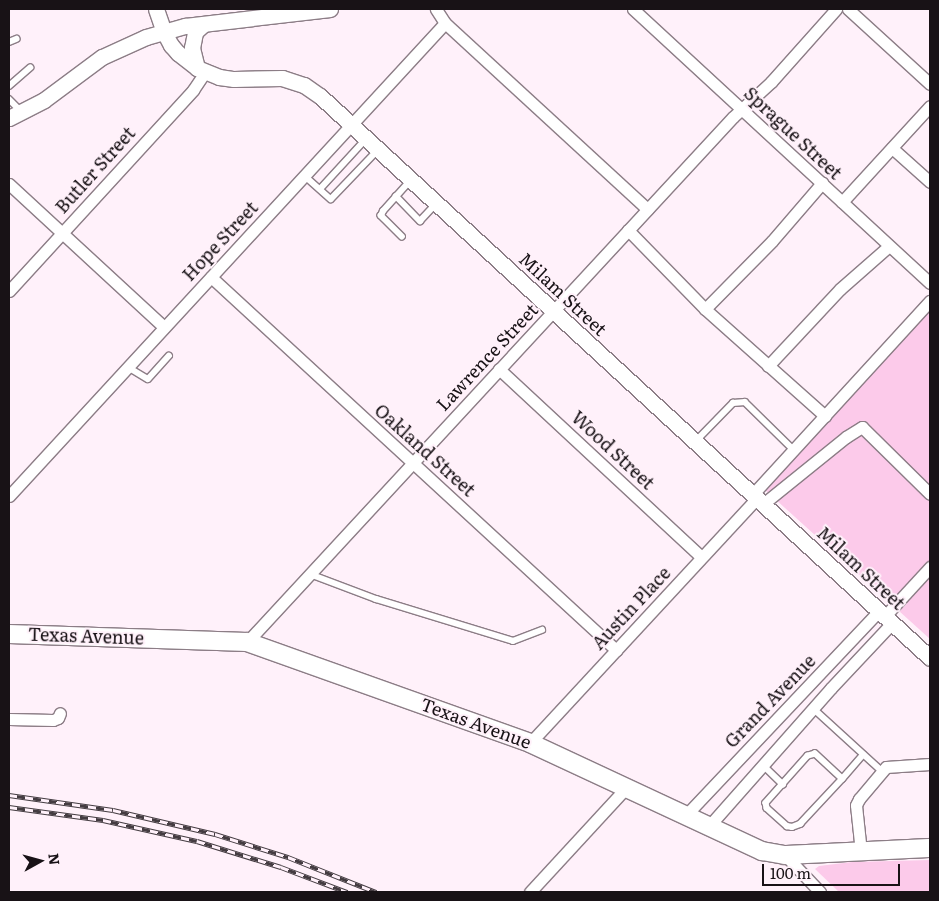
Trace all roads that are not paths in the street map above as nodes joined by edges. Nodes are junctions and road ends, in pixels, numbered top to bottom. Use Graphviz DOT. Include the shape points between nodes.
graph roads {
  1 [pos="156,9"];
  2 [pos="330,9"];
  3 [pos="436,9"];
  4 [pos="633,9"];
  5 [pos="836,9"];
  6 [pos="848,9"];
  7 [pos="445,23"];
  8 [pos="204,24"];
  9 [pos="164,32"];
  10 [pos="16,39"];
  11 [pos="9,42"];
  12 [pos="30,68"];
  13 [pos="201,70"];
  14 [pos="930,84"];
  15 [pos="9,86"];
  16 [pos="9,99"];
  17 [pos="930,106"];
  18 [pos="742,109"];
  19 [pos="15,115"];
  20 [pos="352,124"];
  21 [pos="367,138"];
  22 [pos="892,148"];
  23 [pos="378,149"];
  24 [pos="304,175"];
  25 [pos="411,179"];
  26 [pos="930,182"];
  27 [pos="822,183"];
  28 [pos="9,184"];
  29 [pos="320,189"];
  30 [pos="396,196"];
  31 [pos="842,202"];
  32 [pos="437,203"];
  33 [pos="647,209"];
  34 [pos="628,230"];
  35 [pos="62,233"];
  36 [pos="402,237"];
  37 [pos="890,246"];
  38 [pos="211,277"];
  39 [pos="930,282"];
  40 [pos="9,291"];
  41 [pos="930,301"];
  42 [pos="705,309"];
  43 [pos="554,311"];
  44 [pos="164,327"];
  45 [pos="169,356"];
  46 [pos="768,366"];
  47 [pos="128,367"];
  48 [pos="500,369"];
  49 [pos="825,416"];
  50 [pos="696,441"];
  51 [pos="794,450"];
  52 [pos="413,463"];
  53 [pos="930,494"];
  54 [pos="9,496"];
  55 [pos="758,499"];
  56 [pos="701,558"];
  57 [pos="930,568"];
  58 [pos="310,574"];
  59 [pos="886,616"];
  60 [pos="542,630"];
  61 [pos="9,634"];
  62 [pos="247,642"];
  63 [pos="616,650"];
  64 [pos="930,658"];
  65 [pos="813,708"];
  66 [pos="60,713"];
  67 [pos="9,719"];
  68 [pos="530,742"];
  69 [pos="863,755"];
  70 [pos="930,764"];
  71 [pos="763,765"];
  72 [pos="882,771"];
  73 [pos="842,779"];
  74 [pos="783,784"];
  75 [pos="626,788"];
  76 [pos="686,815"];
  77 [pos="709,826"];
  78 [pos="930,848"];
  79 [pos="861,852"];
  80 [pos="785,855"];
  81 [pos="530,892"];
  82 [pos="820,892"];
  1 -- 9 [label="street, Milam Street"];
  2 -- 8 [label="street"];
  3 -- 7 [label="street"];
  4 -- 18 [label="street, Sprague Street"];
  5 -- 18 [label="street, Lawrence Street" via="771,82"];
  6 -- 14 [label="street"];
  7 -- 20 [label="street, Hope Street"];
  7 -- 33 [label="street"];
  8 -- 9 [label="street"];
  8 -- 13 [label="street" via="195,32 192,48"];
  9 -- 13 [label="street, Milam Street" via="178,53"];
  9 -- 19 [label="street" via="108,53 44,100"];
  10 -- 11 [label="lane"];
  12 -- 15 [label="lane"];
  13 -- 20 [label="street, Milam Street" via="234,79 272,77 291,80 312,90"];
  13 -- 35 [label="street, Butler Street" via="193,90"];
  16 -- 19 [label="lane"];
  17 -- 22 [label="street"];
  18 -- 27 [label="street, Sprague Street"];
  18 -- 33 [label="street, Lawrence Street"];
  20 -- 21 [label="street, Milam Street"];
  20 -- 24 [label="street, Hope Street"];
  21 -- 23 [label="street, Milam Street"];
  21 -- 29 [label="lane"];
  22 -- 26 [label="street"];
  22 -- 31 [label="street"];
  23 -- 25 [label="street, Milam Street"];
  23 -- 29 [label="lane" via="331,199"];
  24 -- 29 [label="lane"];
  24 -- 38 [label="street, Hope Street"];
  25 -- 30 [label="lane"];
  25 -- 32 [label="street, Milam Street"];
  27 -- 31 [label="street, Sprague Street"];
  27 -- 42 [label="street" via="772,241"];
  28 -- 35 [label="street"];
  30 -- 32 [label="lane" via="420,221"];
  30 -- 36 [label="lane" via="381,216"];
  31 -- 37 [label="street, Sprague Street"];
  32 -- 43 [label="street, Milam Street"];
  33 -- 34 [label="street, Lawrence Street"];
  34 -- 42 [label="street"];
  34 -- 43 [label="street, Lawrence Street"];
  35 -- 40 [label="street, Butler Street"];
  35 -- 44 [label="street"];
  37 -- 39 [label="street, Sprague Street"];
  37 -- 46 [label="street" via="840,289"];
  38 -- 44 [label="street, Hope Street"];
  38 -- 52 [label="street, Oakland Street"];
  41 -- 49 [label="street"];
  42 -- 46 [label="street"];
  43 -- 48 [label="street, Lawrence Street"];
  43 -- 50 [label="street, Milam Street"];
  44 -- 47 [label="street, Hope Street"];
  45 -- 47 [label="lane" via="148,379"];
  46 -- 49 [label="street"];
  47 -- 54 [label="street, Hope Street"];
  48 -- 52 [label="street, Lawrence Street"];
  48 -- 56 [label="street, Wood Street"];
  49 -- 51 [label="street"];
  50 -- 51 [label="lane" via="733,403 745,402"];
  50 -- 55 [label="street, Milam Street"];
  51 -- 55 [label="street"];
  52 -- 58 [label="street, Lawrence Street"];
  52 -- 63 [label="street, Oakland Street"];
  53 -- 55 [label="street" via="862,427"];
  55 -- 56 [label="street, Austin Place"];
  55 -- 59 [label="street, Milam Street"];
  56 -- 63 [label="street, Austin Place"];
  57 -- 59 [label="street"];
  58 -- 60 [label="lane" via="376,599 513,641"];
  58 -- 62 [label="street, Lawrence Street"];
  59 -- 64 [label="street, Milam Street"];
  59 -- 65 [label="street, Grand Avenue"];
  59 -- 76 [label="street, Grand Avenue"];
  61 -- 62 [label="main road, Texas Avenue"];
  62 -- 68 [label="main road, Texas Avenue"];
  63 -- 68 [label="street, Austin Place"];
  65 -- 69 [label="lane"];
  65 -- 71 [label="street, Grand Avenue"];
  66 -- 67 [label="street" via="53,720"];
  68 -- 75 [label="main road, Texas Avenue"];
  69 -- 72 [label="lane"];
  69 -- 73 [label="lane"];
  70 -- 72 [label="street" via="891,766"];
  71 -- 74 [label="lane"];
  71 -- 77 [label="street, Grand Avenue"];
  72 -- 79 [label="street" via="856,806"];
  73 -- 74 [label="lane" via="815,754 808,756"];
  73 -- 74 [label="lane" via="800,824 792,827 767,808 766,802"];
  75 -- 76 [label="main road, Texas Avenue"];
  75 -- 81 [label="street"];
  76 -- 77 [label="main road, Texas Avenue"];
  77 -- 80 [label="main road, Texas Avenue" via="762,851"];
  78 -- 79 [label="main road, Texas Avenue"];
  79 -- 80 [label="main road, Texas Avenue"];
  80 -- 82 [label="street"];
}
